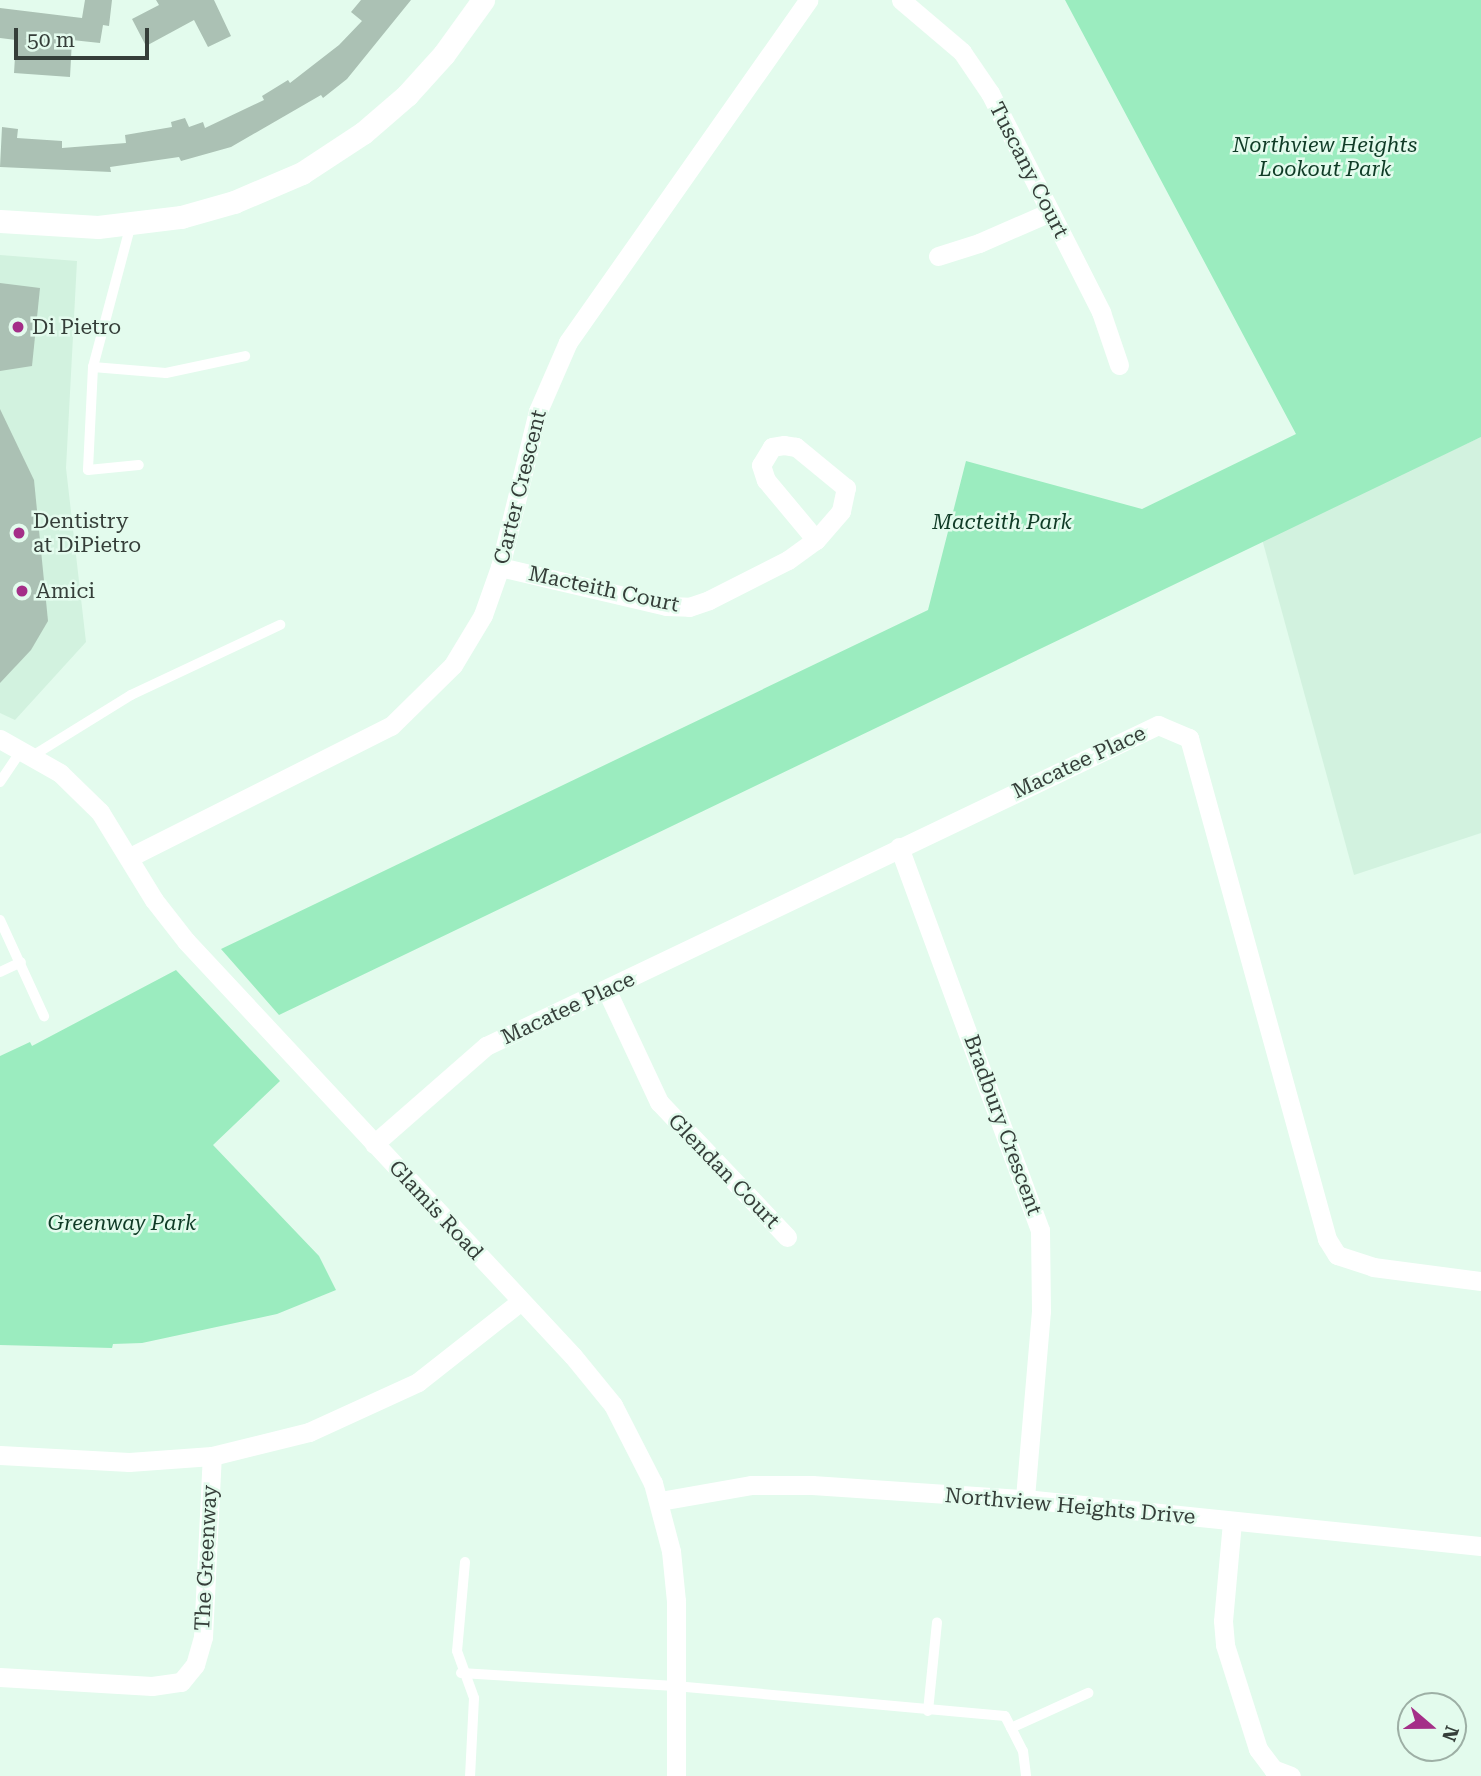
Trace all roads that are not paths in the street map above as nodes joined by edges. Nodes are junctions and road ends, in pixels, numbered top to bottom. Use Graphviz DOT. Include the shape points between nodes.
graph roads {
  1 [pos="483,0"];
  2 [pos="808,0"];
  3 [pos="901,0"];
  4 [pos="1050,212"];
  5 [pos="0,221"];
  6 [pos="131,224"];
  7 [pos="938,256"];
  8 [pos="245,356"];
  9 [pos="1119,365"];
  10 [pos="93,367"];
  11 [pos="139,465"];
  12 [pos="816,540"];
  13 [pos="500,567"];
  14 [pos="280,625"];
  15 [pos="0,738"];
  16 [pos="28,752"];
  17 [pos="0,782"];
  18 [pos="899,847"];
  19 [pos="130,857"];
  20 [pos="0,920"];
  21 [pos="21,962"];
  22 [pos="0,972"];
  23 [pos="607,991"];
  24 [pos="44,1016"];
  25 [pos="374,1144"];
  26 [pos="787,1237"];
  27 [pos="1481,1281"];
  28 [pos="522,1301"];
  29 [pos="0,1455"];
  30 [pos="212,1457"];
  31 [pos="1025,1499"];
  32 [pos="660,1501"];
  33 [pos="1231,1522"];
  34 [pos="1481,1546"];
  35 [pos="465,1562"];
  36 [pos="937,1622"];
  37 [pos="461,1673"];
  38 [pos="0,1677"];
  39 [pos="675,1686"];
  40 [pos="1088,1693"];
  41 [pos="928,1711"];
  42 [pos="1011,1728"];
  43 [pos="470,1776"];
  44 [pos="676,1776"];
  45 [pos="1026,1776"];
  46 [pos="1291,1776"];
  1 -- 6 [label="street" via="407,95 363,133 302,173 234,202"];
  2 -- 13 [label="street, Carter Crescent" via="568,342 538,411"];
  3 -- 4 [label="street, Tuscany Court" via="962,52 990,93"];
  4 -- 7 [label="street"];
  4 -- 9 [label="street, Tuscany Court" via="1101,312"];
  5 -- 6 [label="street" via="51,227"];
  6 -- 10 [label="lane"];
  8 -- 10 [label="lane" via="166,373"];
  10 -- 11 [label="lane" via="88,470"];
  12 -- 12 [label="street, Macteith Court" via="766,480 761,465 772,447 796,447 846,488 841,511"];
  12 -- 13 [label="street, Macteith Court" via="736,588 689,607 666,606"];
  13 -- 19 [label="street, Carter Crescent" via="483,615 453,665 391,726"];
  14 -- 16 [label="lane" via="131,695"];
  15 -- 16 [label="street, Glamis Road"];
  16 -- 17 [label="lane"];
  16 -- 19 [label="street, Glamis Road" via="81,792"];
  18 -- 23 [label="street, Macatee Place"];
  18 -- 27 [label="street, Macatee Place" via="1158,725 1189,738 1327,1239 1337,1255 1354,1263"];
  18 -- 31 [label="street, Bradbury Crescent" via="1040,1230 1041,1311"];
  19 -- 25 [label="street, Glamis Road" via="154,900 186,942"];
  20 -- 21 [label="lane"];
  21 -- 22 [label="lane"];
  21 -- 24 [label="lane"];
  23 -- 25 [label="street, Macatee Place" via="486,1046"];
  23 -- 26 [label="street, Glendan Court" via="659,1102"];
  25 -- 28 [label="street, Glamis Road"];
  28 -- 30 [label="street, The Greenway" via="418,1382 363,1410 309,1432"];
  28 -- 32 [label="street, Glamis Road" via="613,1405 640,1451"];
  29 -- 30 [label="street, The Greenway" via="129,1462"];
  30 -- 38 [label="street, The Greenway" via="203,1637 195,1665 181,1682 152,1686"];
  31 -- 32 [label="street, Northview Heights Drive" via="751,1485"];
  31 -- 33 [label="street, Northview Heights Drive"];
  32 -- 39 [label="street, Glamis Road" via="676,1601"];
  33 -- 34 [label="street, Northview Heights Drive"];
  33 -- 46 [label="street" via="1225,1645 1258,1749 1273,1769"];
  35 -- 37 [label="lane" via="457,1651"];
  36 -- 41 [label="lane"];
  37 -- 39 [label="lane"];
  37 -- 43 [label="lane" via="474,1698"];
  39 -- 41 [label="lane"];
  39 -- 44 [label="street, Glamis Road"];
  40 -- 42 [label="lane"];
  41 -- 42 [label="lane" via="1005,1716"];
  42 -- 45 [label="lane" via="1023,1751"];
}
